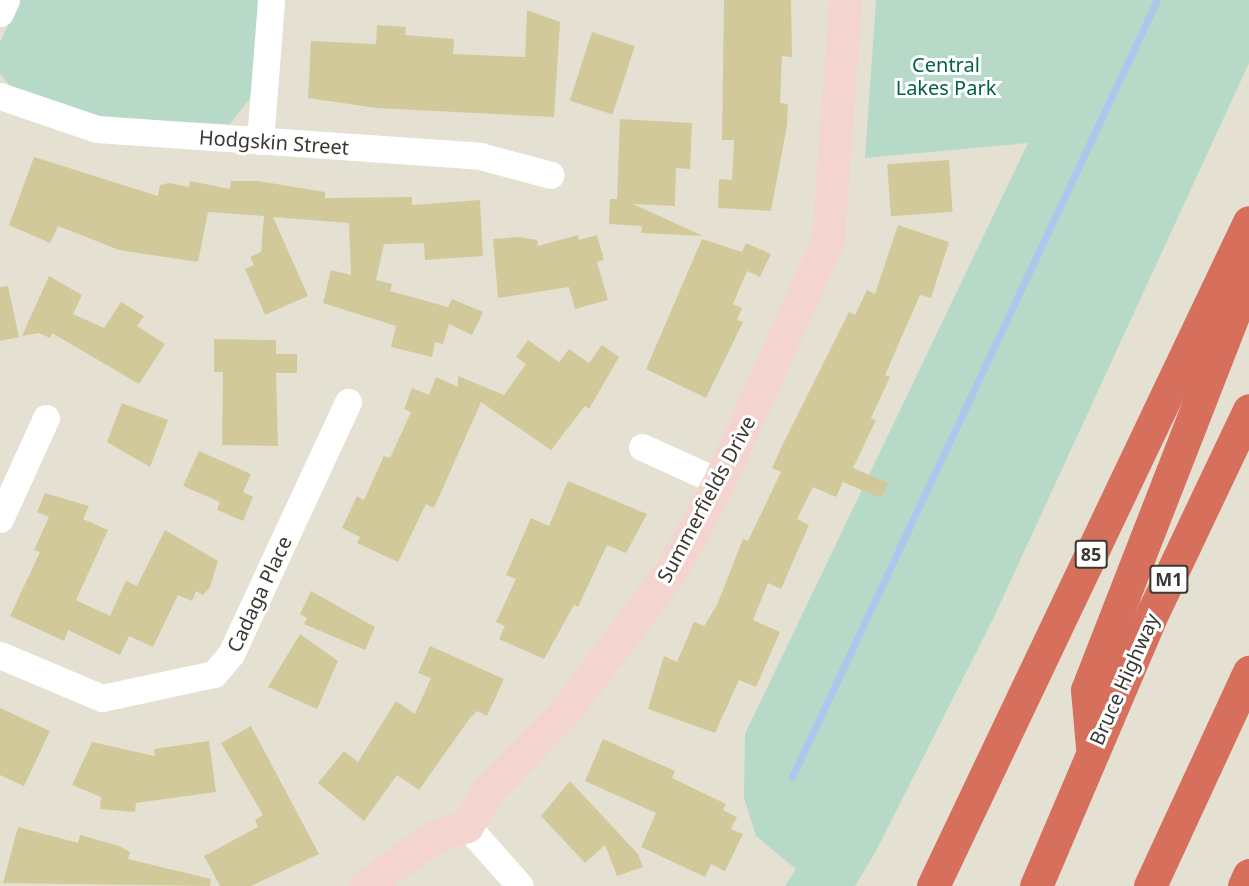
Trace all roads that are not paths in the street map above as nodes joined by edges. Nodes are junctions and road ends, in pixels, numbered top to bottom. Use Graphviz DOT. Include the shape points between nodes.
graph roads {
  1 [pos="6,0"];
  2 [pos="271,0"];
  3 [pos="845,0"];
  4 [pos="0,13"];
  5 [pos="0,96"];
  6 [pos="261,141"];
  7 [pos="551,175"];
  8 [pos="1249,222"];
  9 [pos="1249,275"];
  10 [pos="348,402"];
  11 [pos="1249,410"];
  12 [pos="46,418"];
  13 [pos="642,447"];
  14 [pos="719,482"];
  15 [pos="0,519"];
  16 [pos="0,655"];
  17 [pos="1249,672"];
  18 [pos="1249,730"];
  19 [pos="1092,751"];
  20 [pos="1200,776"];
  21 [pos="467,826"];
  22 [pos="1249,875"];
  23 [pos="365,886"];
  24 [pos="520,886"];
  25 [pos="933,886"];
  26 [pos="1036,886"];
  27 [pos="1150,886"];
  28 [pos="1244,886"];
  1 -- 4 [label="street"];
  2 -- 6 [label="street"];
  3 -- 14 [label="street, Summerfields Drive" via="828,239"];
  5 -- 6 [label="street, Hodgskin Street" via="78,126"];
  6 -- 7 [label="street, Hodgskin Street" via="480,156"];
  8 -- 25 [label="highway, 85"];
  9 -- 19 [label="highway" via="1087,690"];
  10 -- 16 [label="street, Cadaga Place" via="231,654 214,674 102,698"];
  11 -- 19 [label="highway, Bruce Highway / M1"];
  12 -- 15 [label="street"];
  13 -- 14 [label="street"];
  14 -- 21 [label="street, Summerfields Drive" via="640,617 565,711 486,791"];
  17 -- 20 [label="highway"];
  18 -- 20 [label="highway"];
  19 -- 26 [label="highway, Bruce Highway / M1"];
  20 -- 27 [label="highway"];
  21 -- 23 [label="street" via="432,838"];
  21 -- 24 [label="street"];
  22 -- 28 [label="highway"];
}
